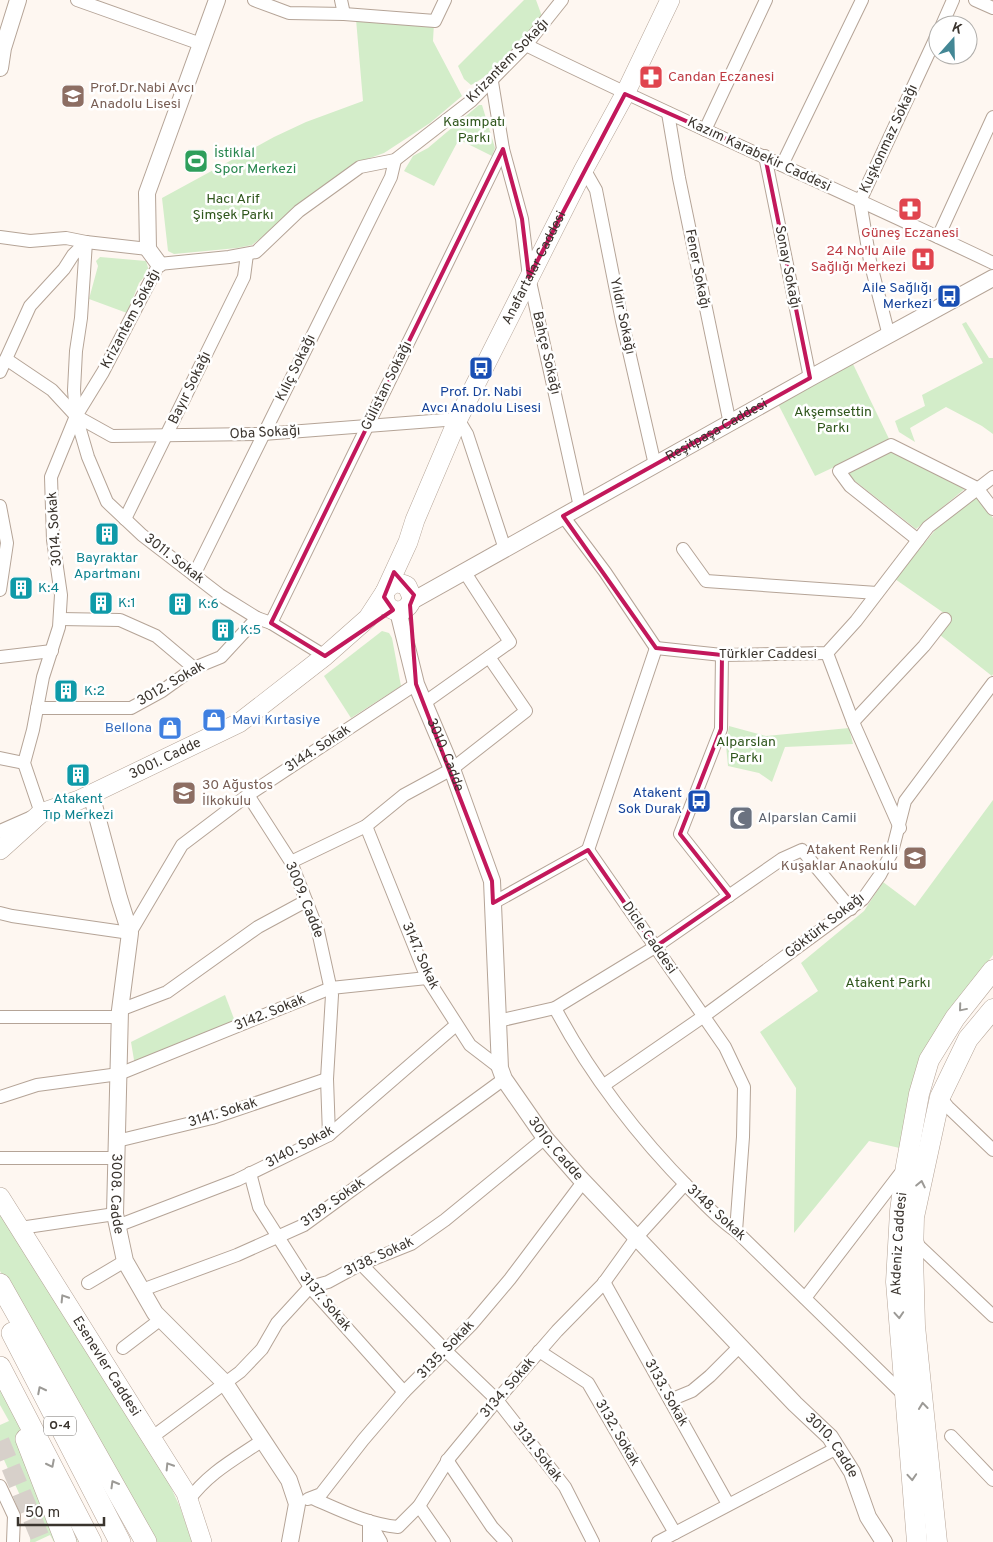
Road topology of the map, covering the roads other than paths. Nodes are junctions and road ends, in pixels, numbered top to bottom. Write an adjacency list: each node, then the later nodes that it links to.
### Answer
1 (18, 0): 19 (street)
2 (77, 0): 16 (street)
3 (217, 0): 16 (street)
4 (254, 0): 14 (street)
5 (341, 0): 14 (street)
6 (444, 0): 14 (street)
7 (670, 0): 21 (main road, Anafartalar Caddesi)
8 (766, 0): 24 (street)
9 (862, 0): 28 (street)
10 (953, 0): 15 (street)
11 (975, 0): 13 (street)
12 (556, 3): 17 (street, Krizantem Sokağı)
13 (993, 8)
14 (344, 14)
15 (946, 15)
16 (201, 44): 34 (street)
17 (526, 45): 20 (street, Krizantem Sokağı); 21 (street, Kazım Karabekir Caddesi)
18 (928, 55): 30 (street, Kuşkonmaz Sokağı)
19 (0, 68)
20 (492, 82): 25 (street, Bahçe Sokağı); 27 (street, Krizantem Sokağı)
21 (625, 94): 22 (street, Kazım Karabekir Caddesi); 29 (main road, Anafartalar Caddesi)
22 (668, 113): 24 (street, Kazım Karabekir Caddesi); 46 (street, Fener Sokağı)
23 (993, 117): 32 (street)
24 (705, 130): 26 (street, Kazım Karabekir Caddesi)
25 (503, 149): 38 (street, Bahçe Sokağı); 47 (street, Gülistan Sokağı)
26 (765, 156): 28 (street, Kazım Karabekir Caddesi); 43 (street, Sonay Sokağı)
27 (395, 160): 35 (street, Krizantem Sokağı); 48 (street, Kılıç Sokağı)
28 (782, 165): 30 (street, Kazım Karabekir Caddesi)
29 (584, 169): 38 (main road, Anafartalar Caddesi); 50 (street, Yıldır Sokağı)
30 (860, 201): 32 (street, Kazım Karabekir Caddesi); 40 (street, Kuşkonmaz Sokağı)
31 (0, 237): 33 (street)
32 (938, 237): 36 (street, Kazım Karabekir Caddesi)
33 (86, 242): 34 (street); 41 (street); 44 (street, 3014. Sokak)
34 (148, 249): 37 (street)
35 (247, 254): 37 (street, Krizantem Sokağı); 49 (street, Bayır Sokağı)
36 (993, 262)
37 (159, 264): 44 (street, Krizantem Sokağı)
38 (529, 277): 45 (main road, Anafartalar Caddesi); 54 (street, Bahçe Sokağı)
39 (993, 278): 40 (street, Reşitpaşa Caddesi)
40 (889, 336): 43 (street, Reşitpaşa Caddesi)
41 (6, 359): 42 (street); 44 (street)
42 (0, 372)
43 (810, 378): 46 (street, Reşitpaşa Caddesi)
44 (76, 416): 49 (street, Oba Sokağı); 57 (street, 3011. Sokak); 69 (street, 3014. Sokak)
45 (458, 419): 47 (street, Oba Sokağı); 59 (main road, Anafartalar Caddesi); 60 (street)
46 (730, 424): 50 (street, Reşitpaşa Caddesi)
47 (367, 426): 48 (street, Oba Sokağı); 71 (street, Gülistan Sokağı)
48 (264, 434): 49 (street, Oba Sokağı); 63 (street, Kılıç Sokağı)
49 (166, 435): 57 (street, Bayır Sokağı)
50 (655, 466): 54 (street, Reşitpaşa Caddesi)
51 (993, 477): 52 (street, Türkler Caddesi)
52 (977, 488): 55 (street); 58 (street, Türkler Caddesi); 58 (street)
53 (0, 506): 64 (street)
54 (580, 507): 56 (street, Reşitpaşa Caddesi)
55 (993, 508)
56 (563, 516): 60 (street, Reşitpaşa Caddesi); 72 (street)
57 (125, 519): 63 (street, 3011. Sokak)
58 (918, 540): 66 (street, Türkler Caddesi)
59 (408, 542): 65 (main road, Anafartalar Caddesi); 67 (main road, Anafartalar Caddesi)
60 (505, 548): 62 (street, Reşitpaşa Caddesi)
61 (683, 549): 66 (street)
62 (464, 571): 67 (street, Reşitpaşa Caddesi); 78 (street)
63 (194, 575): 68 (street, 3011. Sokak)
64 (0, 590)
65 (386, 590): 67 (main road, 3010. Cadde); 76 (main road)
66 (877, 593): 74 (street, Türkler Caddesi)
67 (405, 600): 76 (main road); 81 (street, 3010. Cadde)
68 (257, 618): 71 (street, 3011. Sokak); 79 (street, 3012. Sokak)
69 (60, 619): 73 (street, 3014. Sokak); 79 (street)
70 (945, 619): 84 (street)
71 (271, 623): 76 (street, 3011. Sokak)
72 (656, 648): 75 (street, Türkler Caddesi); 95 (street)
73 (52, 651): 77 (street); 83 (street, 3014. Sokak)
74 (827, 653): 75 (street, Türkler Caddesi); 84 (street)
75 (722, 655): 97 (street)
76 (324, 656): 88 (main road, 3001. Cadde)
77 (0, 657)
78 (489, 657): 82 (street); 87 (street)
79 (194, 668): 83 (street, 3012. Sokak)
80 (993, 683): 92 (street, Göktürk Sokağı)
81 (416, 684): 82 (street, 3010. Cadde); 89 (street, 3144. Sokak)
82 (424, 703): 87 (street, 3010. Cadde)
83 (37, 708): 86 (street, 3014. Sokak)
84 (853, 722): 92 (street)
85 (0, 758): 86 (street)
86 (24, 763): 90 (street)
87 (452, 769): 91 (street); 99 (street, 3010. Cadde)
88 (91, 794): 90 (main road, 3001. Cadde); 102 (street, 3008. Cadde)
89 (248, 795): 96 (street, 3009. Cadde); 102 (street, 3144. Sokak)
90 (41, 813): 93 (street); 94 (main road, 3001. Cadde)
91 (366, 826): 96 (street); 105 (street, 3147. Sokak)
92 (900, 828): 100 (street, Göktürk Sokağı)
93 (0, 831)
94 (0, 850)
95 (588, 850): 99 (street); 103 (street, Dicle Caddesi)
96 (290, 862): 98 (street, 3009. Cadde)
97 (729, 896): 100 (street); 103 (street)
98 (306, 902): 106 (street, 3009. Cadde); 109 (street)
99 (493, 903): 112 (street, 3010. Cadde)
100 (851, 909): 110 (street, Göktürk Sokağı)
101 (0, 913): 102 (street)
102 (130, 933): 109 (street, 3008. Cadde)
103 (656, 947): 107 (street); 110 (street, Dicle Caddesi)
104 (993, 970): 126 (main road, Akdeniz Caddesi, one-way to 126)
105 (427, 978): 106 (street, 3142. Sokak); 113 (street, 3147. Sokak)
106 (331, 988): 115 (street, 3142. Sokak); 116 (street, 3009. Cadde)
107 (555, 1008): 112 (street); 117 (street, 3148. Sokak)
108 (993, 1009): 119 (main road, Akdeniz Caddesi)
109 (120, 1014): 111 (street); 115 (street, 3008. Cadde)
110 (704, 1016): 117 (street, Göktürk Sokağı); 133 (street, Dicle Caddesi)
111 (0, 1017)
112 (498, 1022): 114 (street, 3010. Cadde)
113 (456, 1025): 114 (street, 3147. Sokak); 120 (street, 3140. Sokak)
114 (502, 1073): 121 (street, 3010. Cadde); 135 (street, 3139. Sokak)
115 (119, 1074): 118 (street, 3142. Sokak); 122 (street, 3008. Cadde)
116 (327, 1079): 120 (street, 3009. Cadde); 122 (street, 3141. Sokak)
117 (604, 1085): 129 (street, 3148. Sokak)
118 (0, 1097)
119 (940, 1097): 123 (street); 134 (main road, Akdeniz Caddesi, one-way to 119)
120 (329, 1134): 127 (street, 3140. Sokak)
121 (545, 1138): 128 (street, 3010. Cadde); 138 (street, 3138. Sokak)
122 (117, 1141): 125 (street, 3008. Cadde)
123 (993, 1150)
124 (1, 1158): 125 (street)
125 (117, 1158): 131 (street, 3008. Cadde)
126 (906, 1166): 144 (street); 155 (main road, Akdeniz Caddesi, one-way to 155)
127 (250, 1173): 131 (street, 3140. Sokak); 135 (street, 3137. Sokak)
128 (583, 1182): 136 (street, 3010. Cadde); 150 (street, 3135. Sokak)
129 (685, 1184): 133 (street, 3148. Sokak); 136 (street, 3134. Sokak)
130 (0, 1197): 132 (main road, Esenevler Caddesi)
131 (116, 1220): 132 (street, 3140. Sokak); 137 (street, 3008. Cadde)
132 (20, 1228): 159 (main road, Esenevler Caddesi, one-way to 132)
133 (736, 1231): 144 (street, 3148. Sokak)
134 (913, 1232): 146 (street); 187 (main road, Akdeniz Caddesi, one-way to 134)
135 (277, 1237): 142 (street, 3137. Sokak); 143 (street, 3139. Sokak)
136 (636, 1238): 139 (street, 3134. Sokak); 148 (street, 3010. Cadde)
137 (125, 1261): 140 (street); 143 (street, 3008. Cadde)
138 (361, 1264): 142 (street, 3138. Sokak); 150 (street, 3131. Sokak)
139 (604, 1282): 151 (street, 3134. Sokak); 157 (street, 3133. Sokak)
140 (88, 1283)
141 (0, 1284): 176 (highway, one-way to 141)
142 (310, 1287): 153 (street, 3138. Sokak); 154 (street, 3137. Sokak)
143 (142, 1290): 147 (street, 3008. Cadde)
144 (804, 1298): 155 (street, 3148. Sokak)
145 (0, 1310): 175 (highway, O-4, one-way to 145)
146 (993, 1316)
147 (160, 1318): 149 (street); 153 (street, 3008. Cadde)
148 (740, 1346): 157 (street); 161 (street, 3010. Cadde)
149 (123, 1348)
150 (446, 1351): 154 (street, 3135. Sokak); 156 (street, 3131. Sokak)
151 (539, 1351): 156 (street, 3134. Sokak); 171 (street, 3132. Sokak)
152 (2, 1371): 173 (highway); 174 (highway, O-4, one-way to 174)
153 (225, 1384): 159 (street, 3138. Sokak); 160 (street, 3008. Cadde)
154 (404, 1392): 165 (street, 3135. Sokak)
155 (904, 1395): 186 (main road, Akdeniz Caddesi, one-way to 186)
156 (497, 1400): 162 (street, 3134. Sokak); 183 (street, 3131. Sokak)
157 (670, 1400): 168 (street, 3133. Sokak)
158 (951, 1436): 163 (street)
159 (152, 1438): 166 (main road, Esenevler Caddesi, one-way to 159)
160 (263, 1440): 166 (street); 167 (street, 3008. Cadde)
161 (837, 1448): 168 (street); 185 (street, 3010. Cadde)
162 (448, 1460): 169 (street, 3134. Sokak); 182 (street)
163 (993, 1480)
164 (0, 1486): 172 (street)
165 (312, 1498): 167 (street, 3135. Sokak); 170 (street, 3134. Sokak)
166 (188, 1502): 177 (main road, Esenevler Caddesi)
167 (296, 1504): 178 (street, 3008. Cadde)
168 (728, 1504): 171 (street)
169 (419, 1506): 170 (street, 3134. Sokak); 181 (street)
170 (369, 1522): 179 (street); 180 (street)
171 (675, 1533): 184 (street)
172 (12, 1542)
173 (66, 1542)
174 (91, 1542)
175 (120, 1542)
176 (146, 1542)
177 (202, 1542)
178 (290, 1542)
179 (369, 1542)
180 (381, 1542)
181 (444, 1542)
182 (506, 1542)
183 (593, 1542)
184 (658, 1542)
185 (884, 1542)
186 (917, 1542)
187 (937, 1542)

